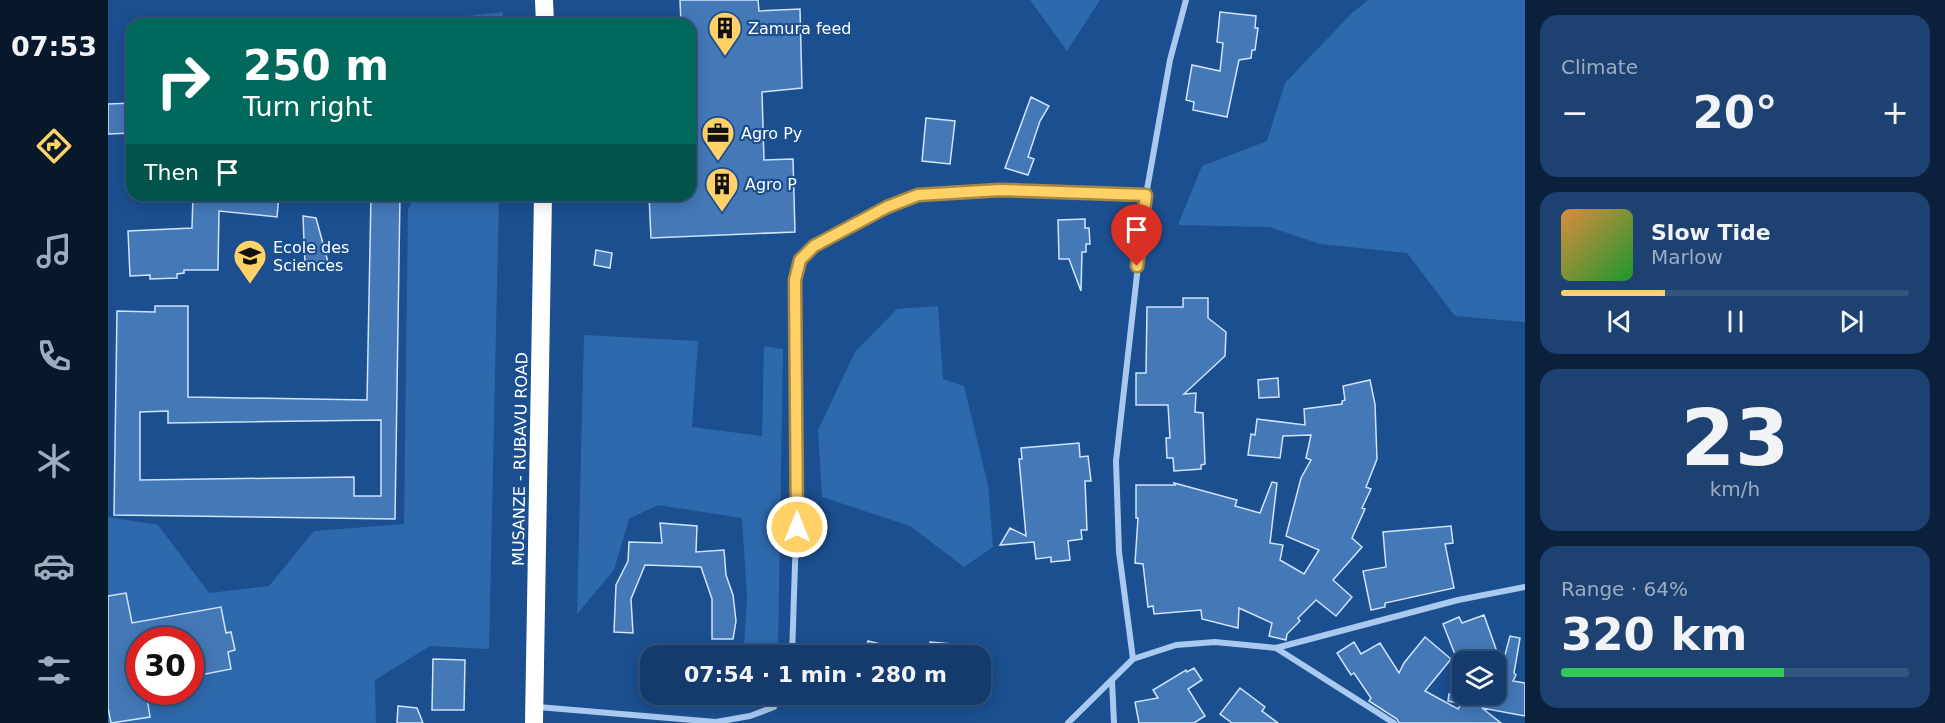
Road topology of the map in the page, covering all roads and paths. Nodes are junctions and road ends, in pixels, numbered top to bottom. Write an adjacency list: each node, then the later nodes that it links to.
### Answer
1 (544, 0): 3 (highway)
2 (1186, 0): 4 (street)
3 (545, 18)
4 (1146, 195): 7 (street); 9 (street)
5 (543, 201): 12 (highway, MUSANZE - RUBAVU ROAD)
6 (1525, 587): 8 (street)
7 (792, 645)
8 (1276, 648): 9 (street); 15 (street)
9 (1133, 659): 10 (street)
10 (1112, 681): 13 (street); 14 (street)
11 (775, 705): 12 (street)
12 (534, 715)
13 (1068, 723)
14 (1114, 723)
15 (1394, 723)

